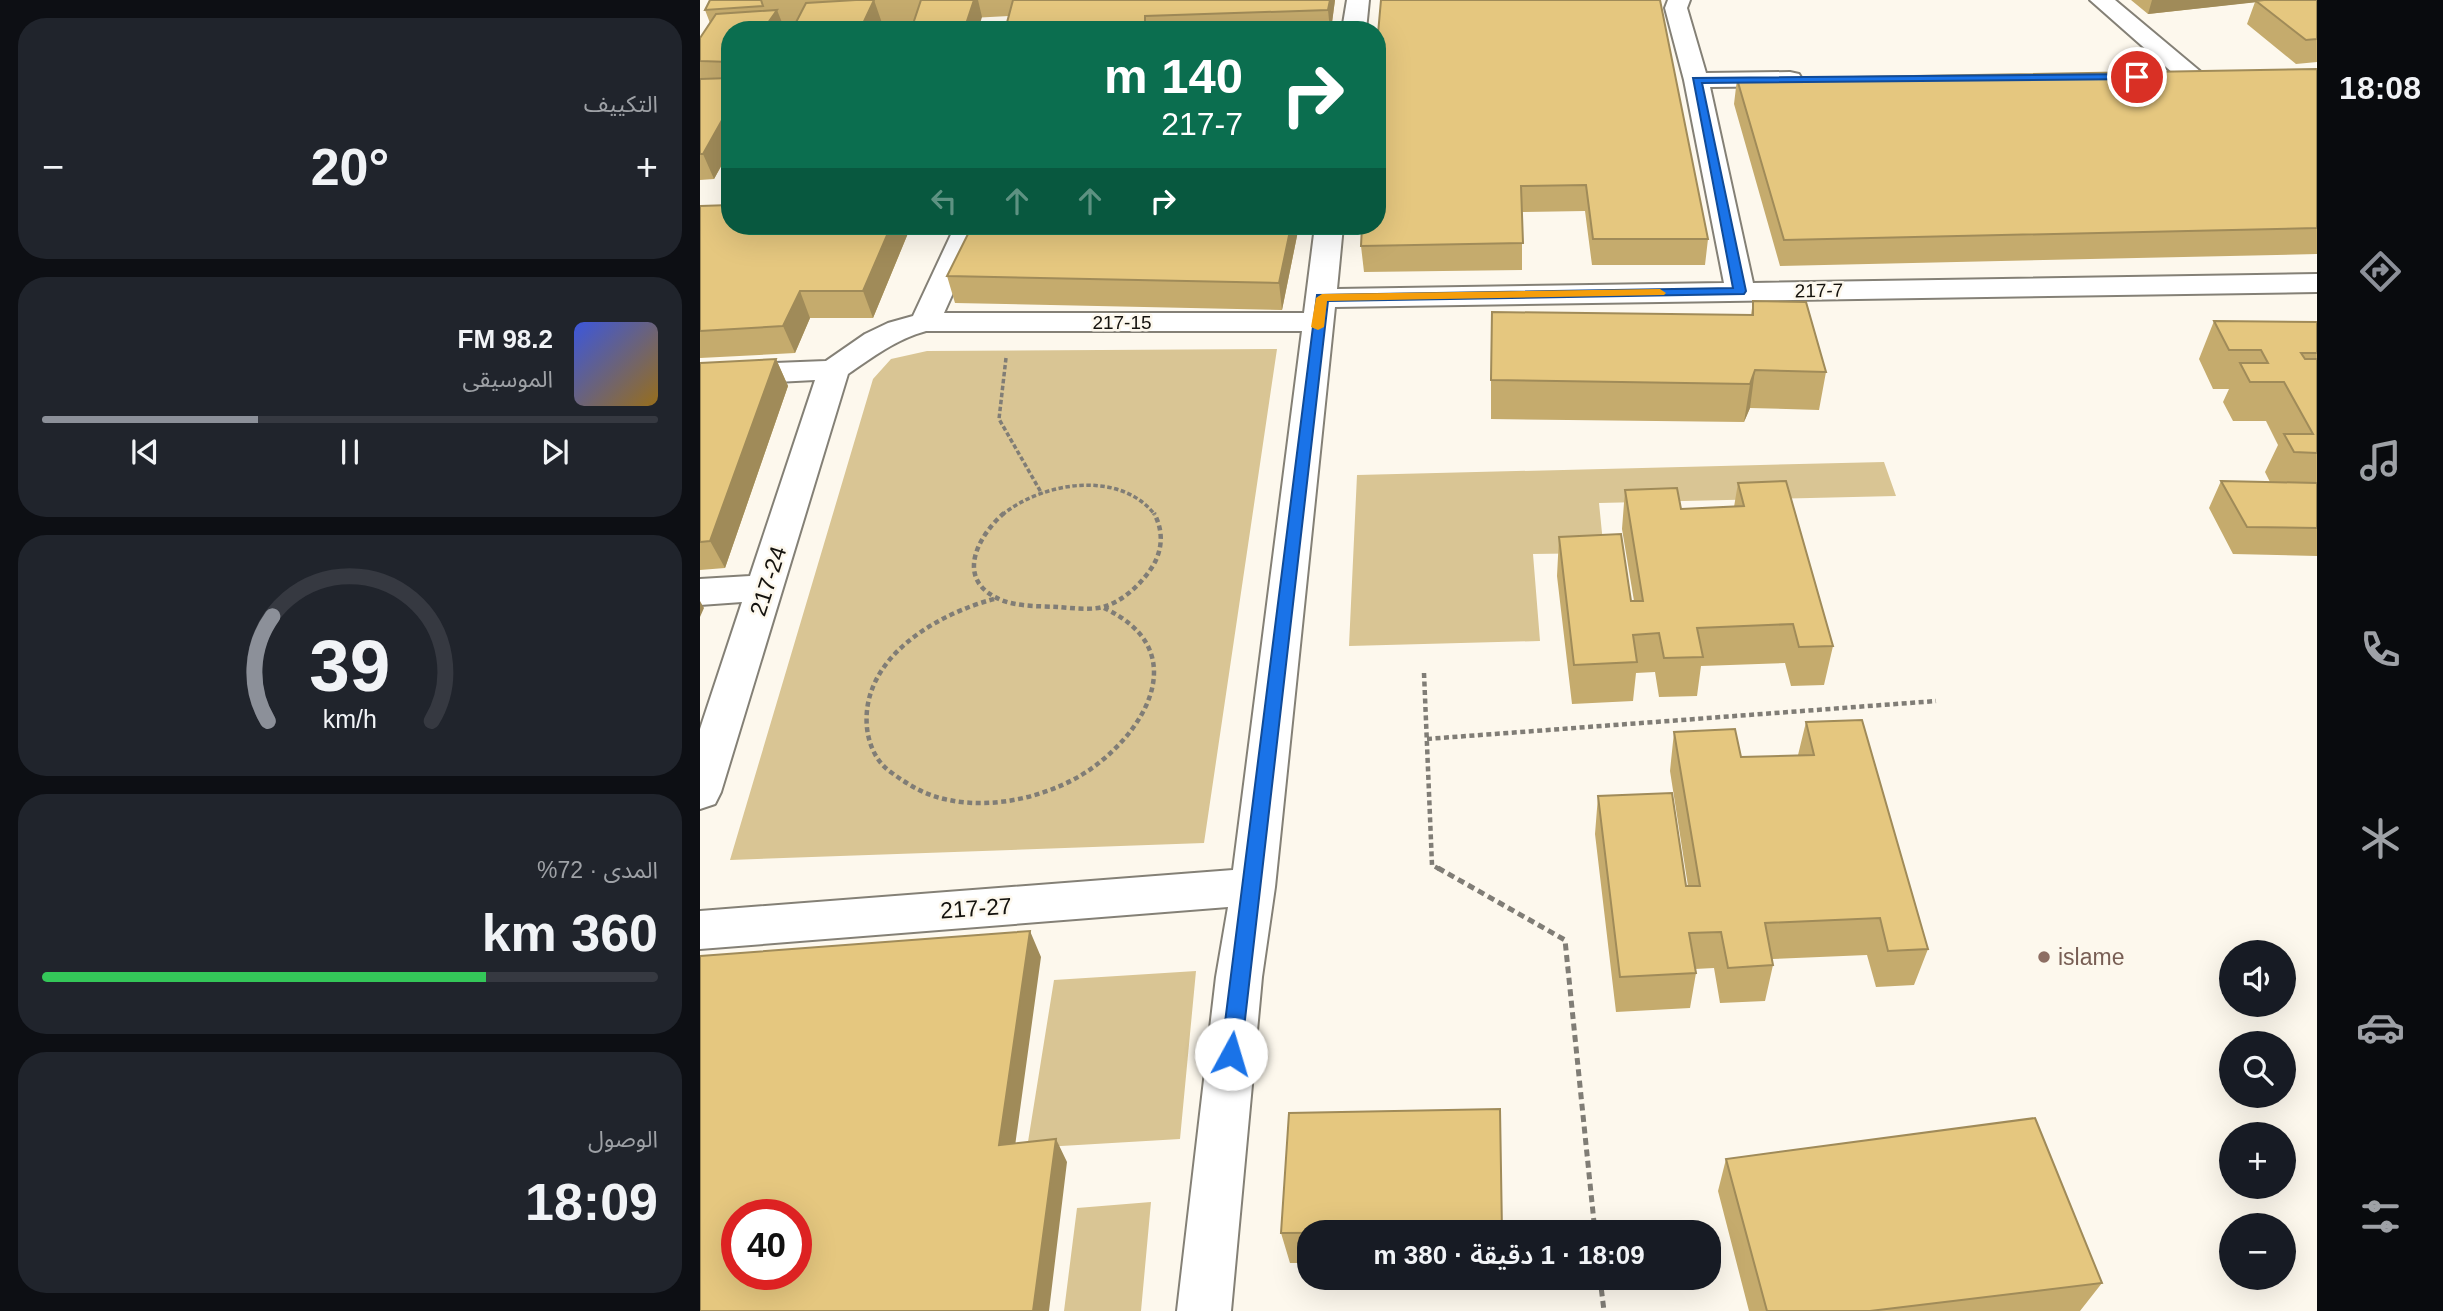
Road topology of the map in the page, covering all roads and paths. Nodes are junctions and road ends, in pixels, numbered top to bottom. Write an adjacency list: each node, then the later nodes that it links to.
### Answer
1 (1358, 0): 4 (street)
2 (1679, 0): 9 (street)
3 (2101, 0): 6 (street)
4 (1355, 21)
5 (2151, 77): 6 (street)
6 (2192, 77): 7 (street)
7 (2220, 77)
8 (1820, 79): 9 (street)
9 (1696, 80): 13 (street)
10 (965, 235): 15 (street)
11 (1328, 235): 14 (street)
12 (2317, 283): 13 (street, 217-7)
13 (1740, 291): 14 (street, 217-7)
14 (1320, 310): 16 (street, 217-15); 28 (street)
15 (925, 322): 16 (street, 217-15); 17 (street, 217-15)
16 (1010, 322): 19 (path)
17 (834, 370): 18 (street); 20 (street, 217-24)
18 (700, 376)
19 (1042, 494): 22 (path); 23 (path)
20 (766, 588): 21 (street); 27 (street, 217-24)
21 (700, 592)
22 (994, 599): 23 (path); 23 (path)
23 (1104, 608)
24 (1424, 673): 26 (path)
25 (1936, 701): 26 (path)
26 (1427, 739): 30 (path)
27 (700, 792)
28 (1252, 887): 29 (street, 217-27); 32 (street)
29 (700, 930)
30 (1594, 1220)
31 (1601, 1290): 33 (path)
32 (1204, 1311)
33 (1604, 1311)

